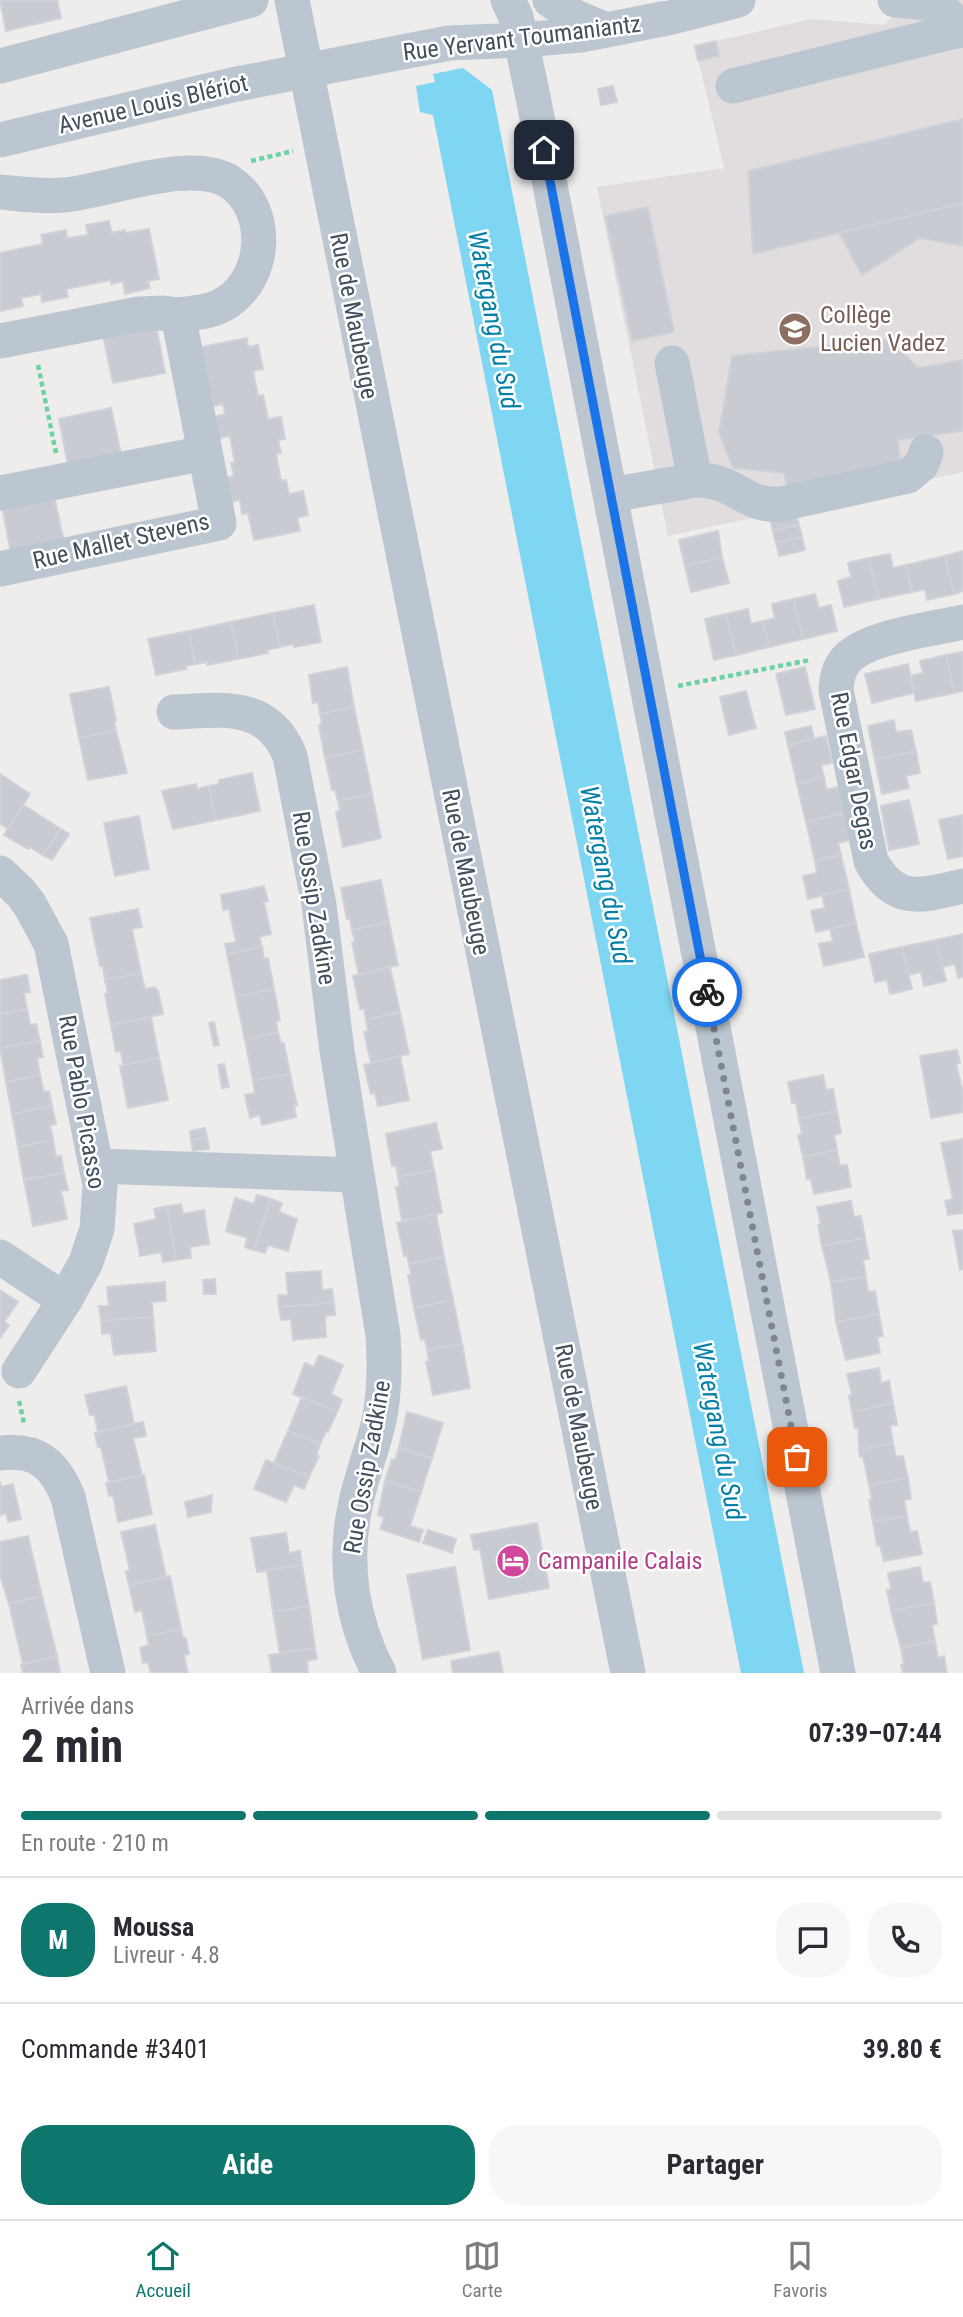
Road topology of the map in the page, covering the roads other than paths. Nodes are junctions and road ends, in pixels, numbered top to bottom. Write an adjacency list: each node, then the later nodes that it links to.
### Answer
1 (251, 0): 10 (street)
2 (292, 0): 11 (street, Rue de Maubeuge)
3 (508, 0): 9 (street)
4 (550, 0): 7 (street)
5 (738, 0): 7 (street, Rue Yervant Toumaniantz)
6 (895, 0): 8 (street)
7 (606, 30): 9 (street, Rue Yervant Toumaniantz)
8 (960, 30): 12 (street)
9 (522, 40): 11 (street, Rue Yervant Toumaniantz); 22 (street)
10 (0, 66)
11 (306, 70): 13 (street, Avenue Louis Blériot); 36 (street, Rue de Maubeuge)
12 (733, 86)
13 (0, 140)
14 (0, 192): 15 (street)
15 (178, 315): 16 (street); 19 (street, Rue Mallet Stevens)
16 (15, 338)
17 (672, 363): 20 (street)
18 (926, 452): 20 (street)
19 (205, 453): 21 (street); 23 (street, Rue Mallet Stevens)
20 (695, 480): 22 (street)
21 (0, 493)
22 (611, 495): 37 (street)
23 (0, 569)
24 (963, 622): 27 (street, Rue Edgar Degas)
25 (174, 712): 29 (street, Rue Ossip Zadkine)
26 (0, 873): 28 (street, Rue Pablo Picasso)
27 (963, 886)
28 (97, 1166): 29 (street); 31 (street, Rue Pablo Picasso)
29 (356, 1175): 35 (street, Rue Ossip Zadkine)
30 (0, 1257): 31 (street)
31 (65, 1300): 32 (street, Rue Pablo Picasso)
32 (19, 1371)
33 (16, 1454): 34 (street)
34 (108, 1673)
35 (379, 1673)
36 (628, 1673)
37 (838, 1673)

